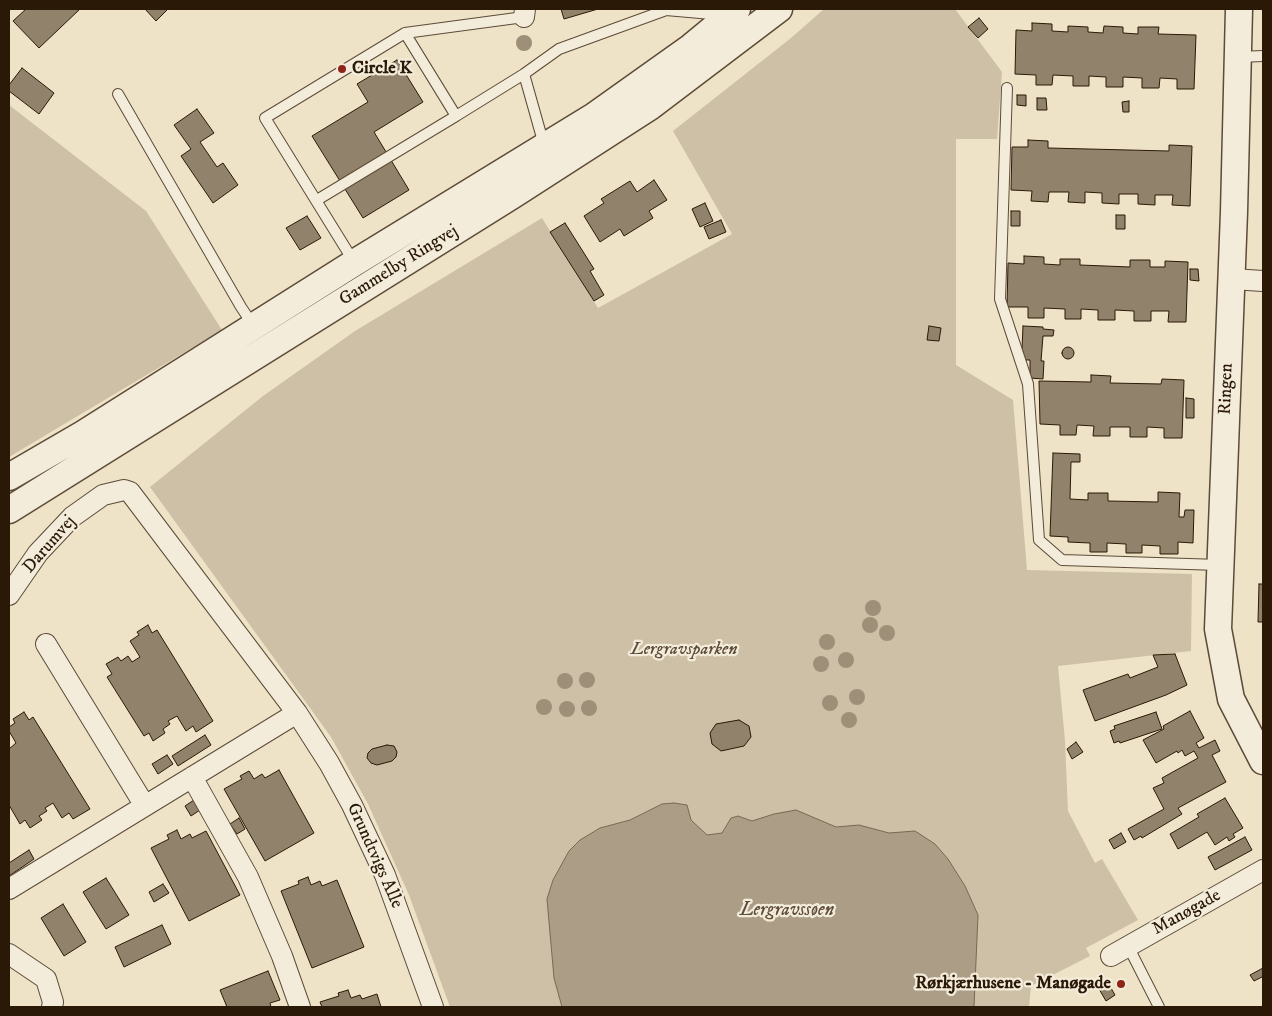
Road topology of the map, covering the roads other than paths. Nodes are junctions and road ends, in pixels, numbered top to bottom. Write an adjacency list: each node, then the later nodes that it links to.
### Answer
1 (779, 9): 19 (street, Gammelby Ringvej)
2 (1239, 9): 6 (street, Ringen)
3 (733, 12): 7 (lane); 11 (street, Gammelby Ringvej)
4 (525, 13): 5 (lane)
5 (404, 33): 10 (lane); 12 (lane)
6 (1251, 57): 14 (street, Ringen)
7 (524, 74): 10 (lane); 11 (lane)
8 (1007, 88): 20 (lane)
9 (118, 94): 16 (lane)
10 (456, 116): 12 (lane)
11 (544, 146): 13 (street, Gammelby Ringvej)
12 (317, 200): 13 (lane)
13 (354, 263): 16 (street, Gammelby Ringvej)
14 (1232, 279): 15 (street); 20 (street, Ringen)
15 (1263, 280)
16 (254, 326): 17 (street, Gammelby Ringvej)
17 (9, 477)
18 (124, 490): 21 (street, Darumvej); 23 (street, Grundtvigs Alle)
19 (9, 510)
20 (1221, 565): 24 (street, Ringen)
21 (9, 595)
22 (46, 644): 26 (street)
23 (297, 713): 25 (street); 34 (street, Grundtvigs Alle)
24 (1263, 761)
25 (192, 777): 26 (street); 33 (street)
26 (145, 806): 28 (street)
27 (1263, 870): 29 (street, Manøgade)
28 (9, 889)
29 (1128, 946): 31 (street, Manøgade); 35 (lane)
30 (9, 954): 32 (street)
31 (1110, 956)
32 (52, 1007)
33 (300, 1007)
34 (433, 1007)
35 (1159, 1007)

